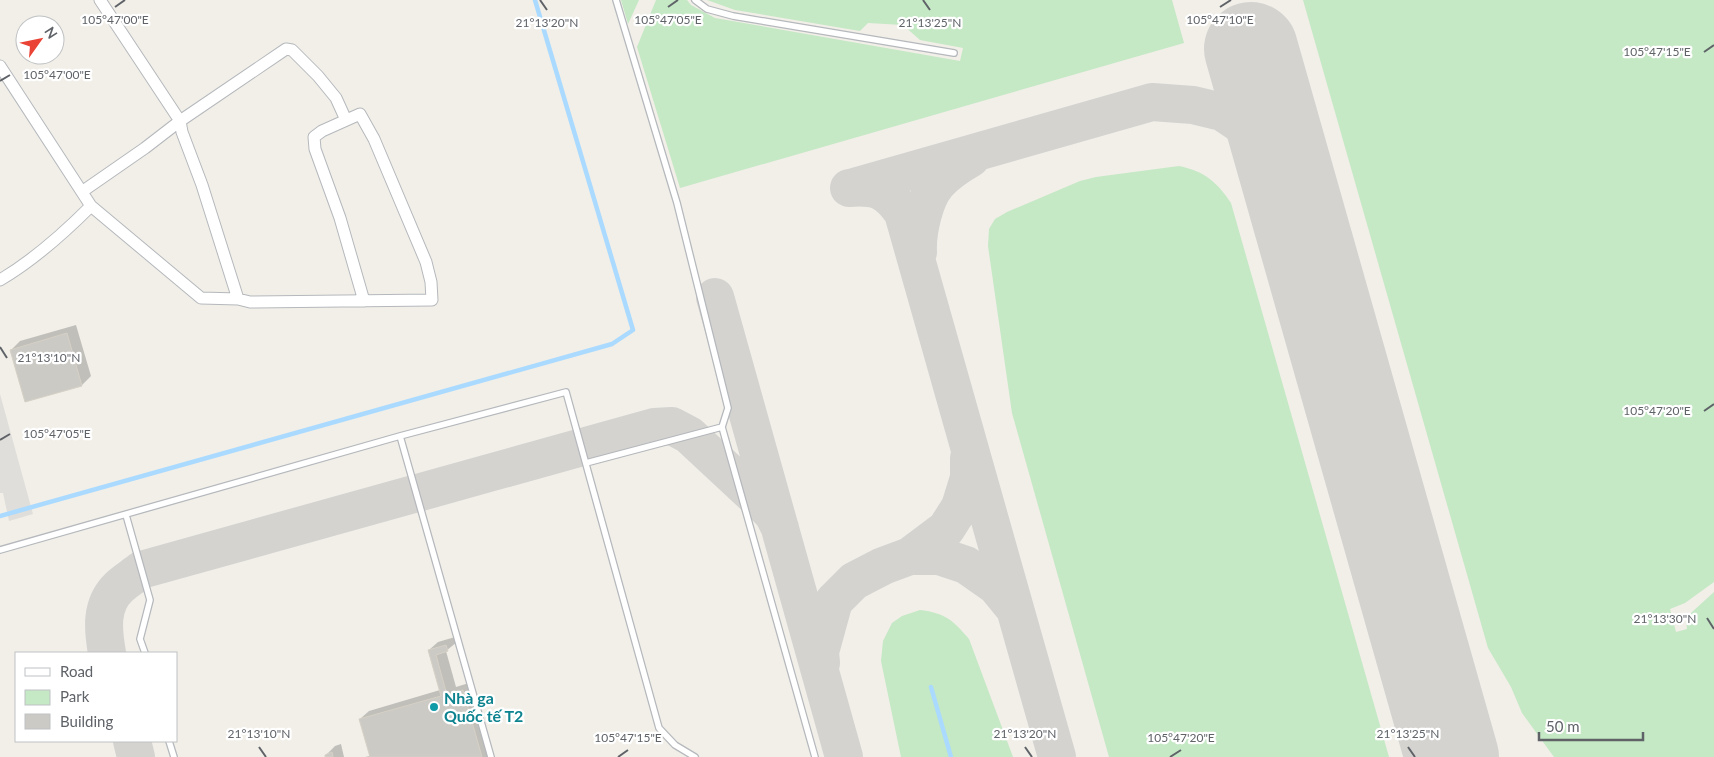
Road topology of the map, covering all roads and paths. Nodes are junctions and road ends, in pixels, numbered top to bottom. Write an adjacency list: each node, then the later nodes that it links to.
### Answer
1 (100, 0): 7 (street)
2 (616, 0): 13 (lane)
3 (695, 0): 4 (lane)
4 (954, 53)
5 (0, 66): 8 (street)
6 (346, 120): 7 (street); 12 (street); 12 (street)
7 (180, 121): 8 (street); 11 (street)
8 (83, 191): 9 (street)
9 (91, 206): 10 (street); 11 (street)
10 (0, 280)
11 (238, 299): 12 (street)
12 (364, 301)
13 (722, 427): 15 (lane); 23 (lane)
14 (400, 436): 15 (lane); 16 (lane); 21 (lane)
15 (586, 462): 22 (lane)
16 (126, 514): 17 (lane); 18 (lane)
17 (0, 550)
18 (145, 652)
19 (169, 742): 20 (lane)
20 (174, 757)
21 (491, 757)
22 (695, 757)
23 (816, 757)

